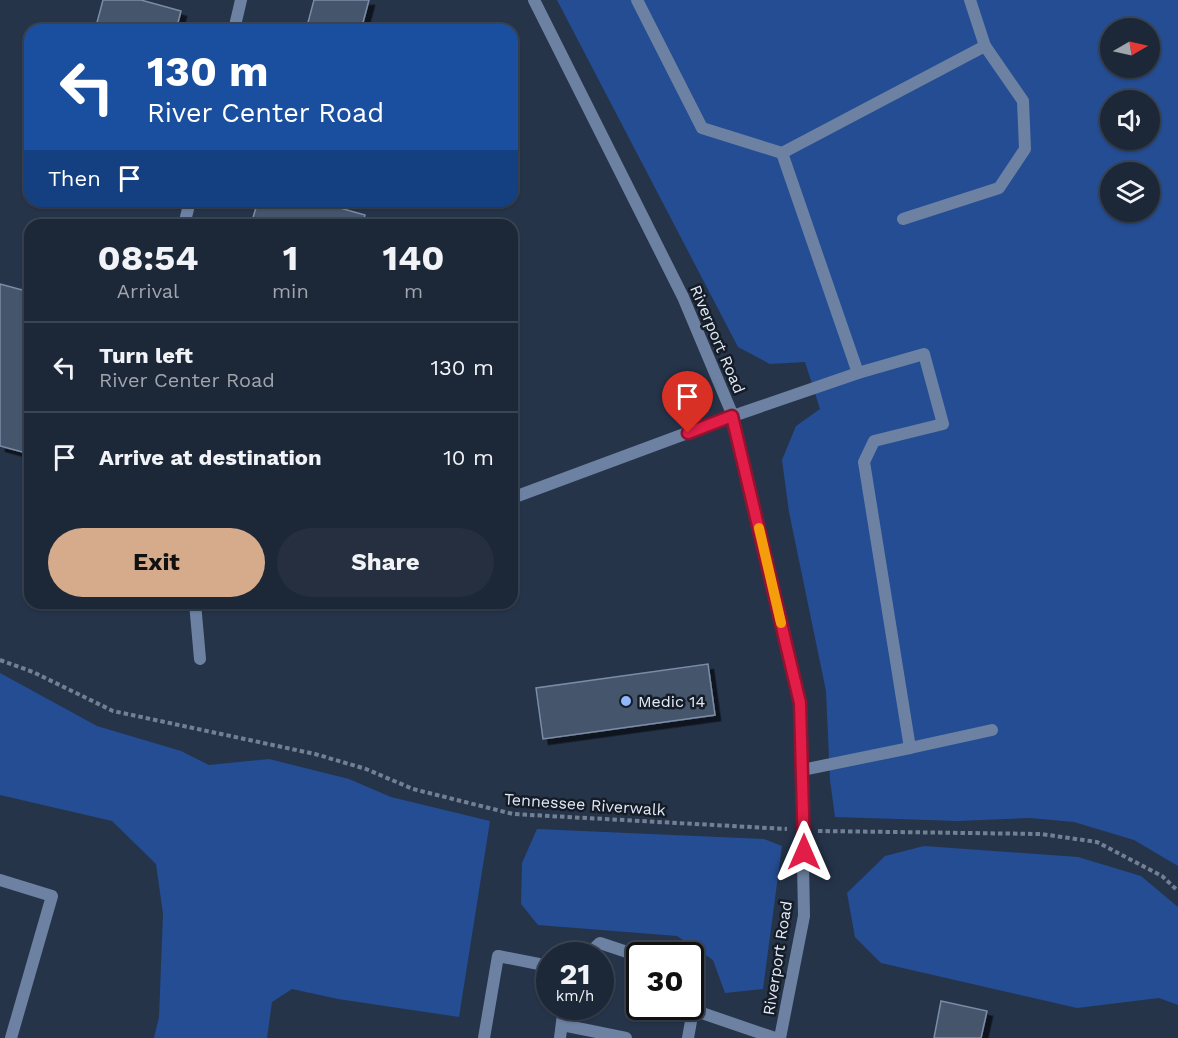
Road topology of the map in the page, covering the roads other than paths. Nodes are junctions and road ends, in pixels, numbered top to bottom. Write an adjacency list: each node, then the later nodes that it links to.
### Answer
1 (241, 0): 5 (street)
2 (534, 0): 10 (street, Riverport Road)
3 (637, 0): 7 (street)
4 (970, 0): 6 (street)
5 (235, 24)
6 (985, 46): 7 (street); 8 (street)
7 (782, 153): 9 (street)
8 (903, 219)
9 (858, 373): 10 (street); 15 (street)
10 (732, 416): 11 (street); 16 (street, Riverport Road)
11 (518, 496)
12 (196, 609): 13 (street)
13 (200, 659)
14 (992, 730): 15 (street)
15 (910, 748): 16 (street)
16 (802, 770): 29 (street, Riverport Road)
17 (0, 880): 23 (street)
18 (536, 963): 24 (street)
19 (704, 1014): 28 (street)
20 (562, 1020): 22 (street)
21 (691, 1020): 27 (street)
22 (562, 1024): 25 (street); 26 (street)
23 (11, 1038)
24 (484, 1038)
25 (560, 1038)
26 (626, 1038)
27 (688, 1038)
28 (775, 1038)
29 (780, 1038)

